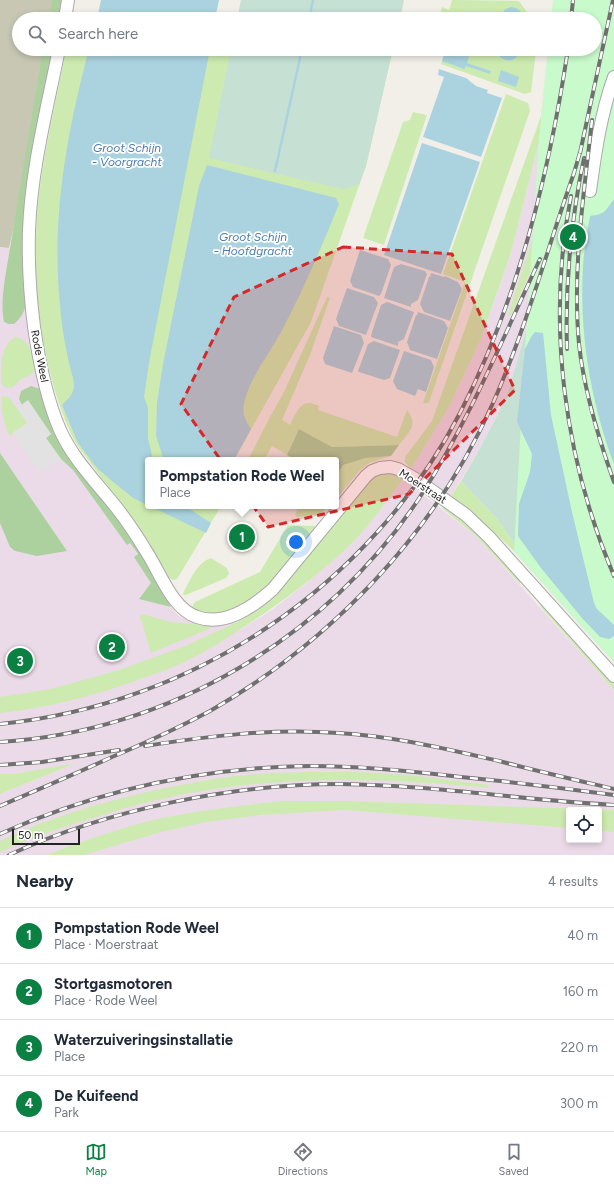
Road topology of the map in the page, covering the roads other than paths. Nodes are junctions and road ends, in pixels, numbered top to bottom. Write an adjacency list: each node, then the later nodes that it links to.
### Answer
1 (68, 0): 2 (street)
2 (66, 12)
3 (58, 56): 6 (street, Rode Weel)
4 (614, 77): 5 (street)
5 (590, 191)
6 (197, 617): 7 (street, Moerstraat)
7 (614, 676)

